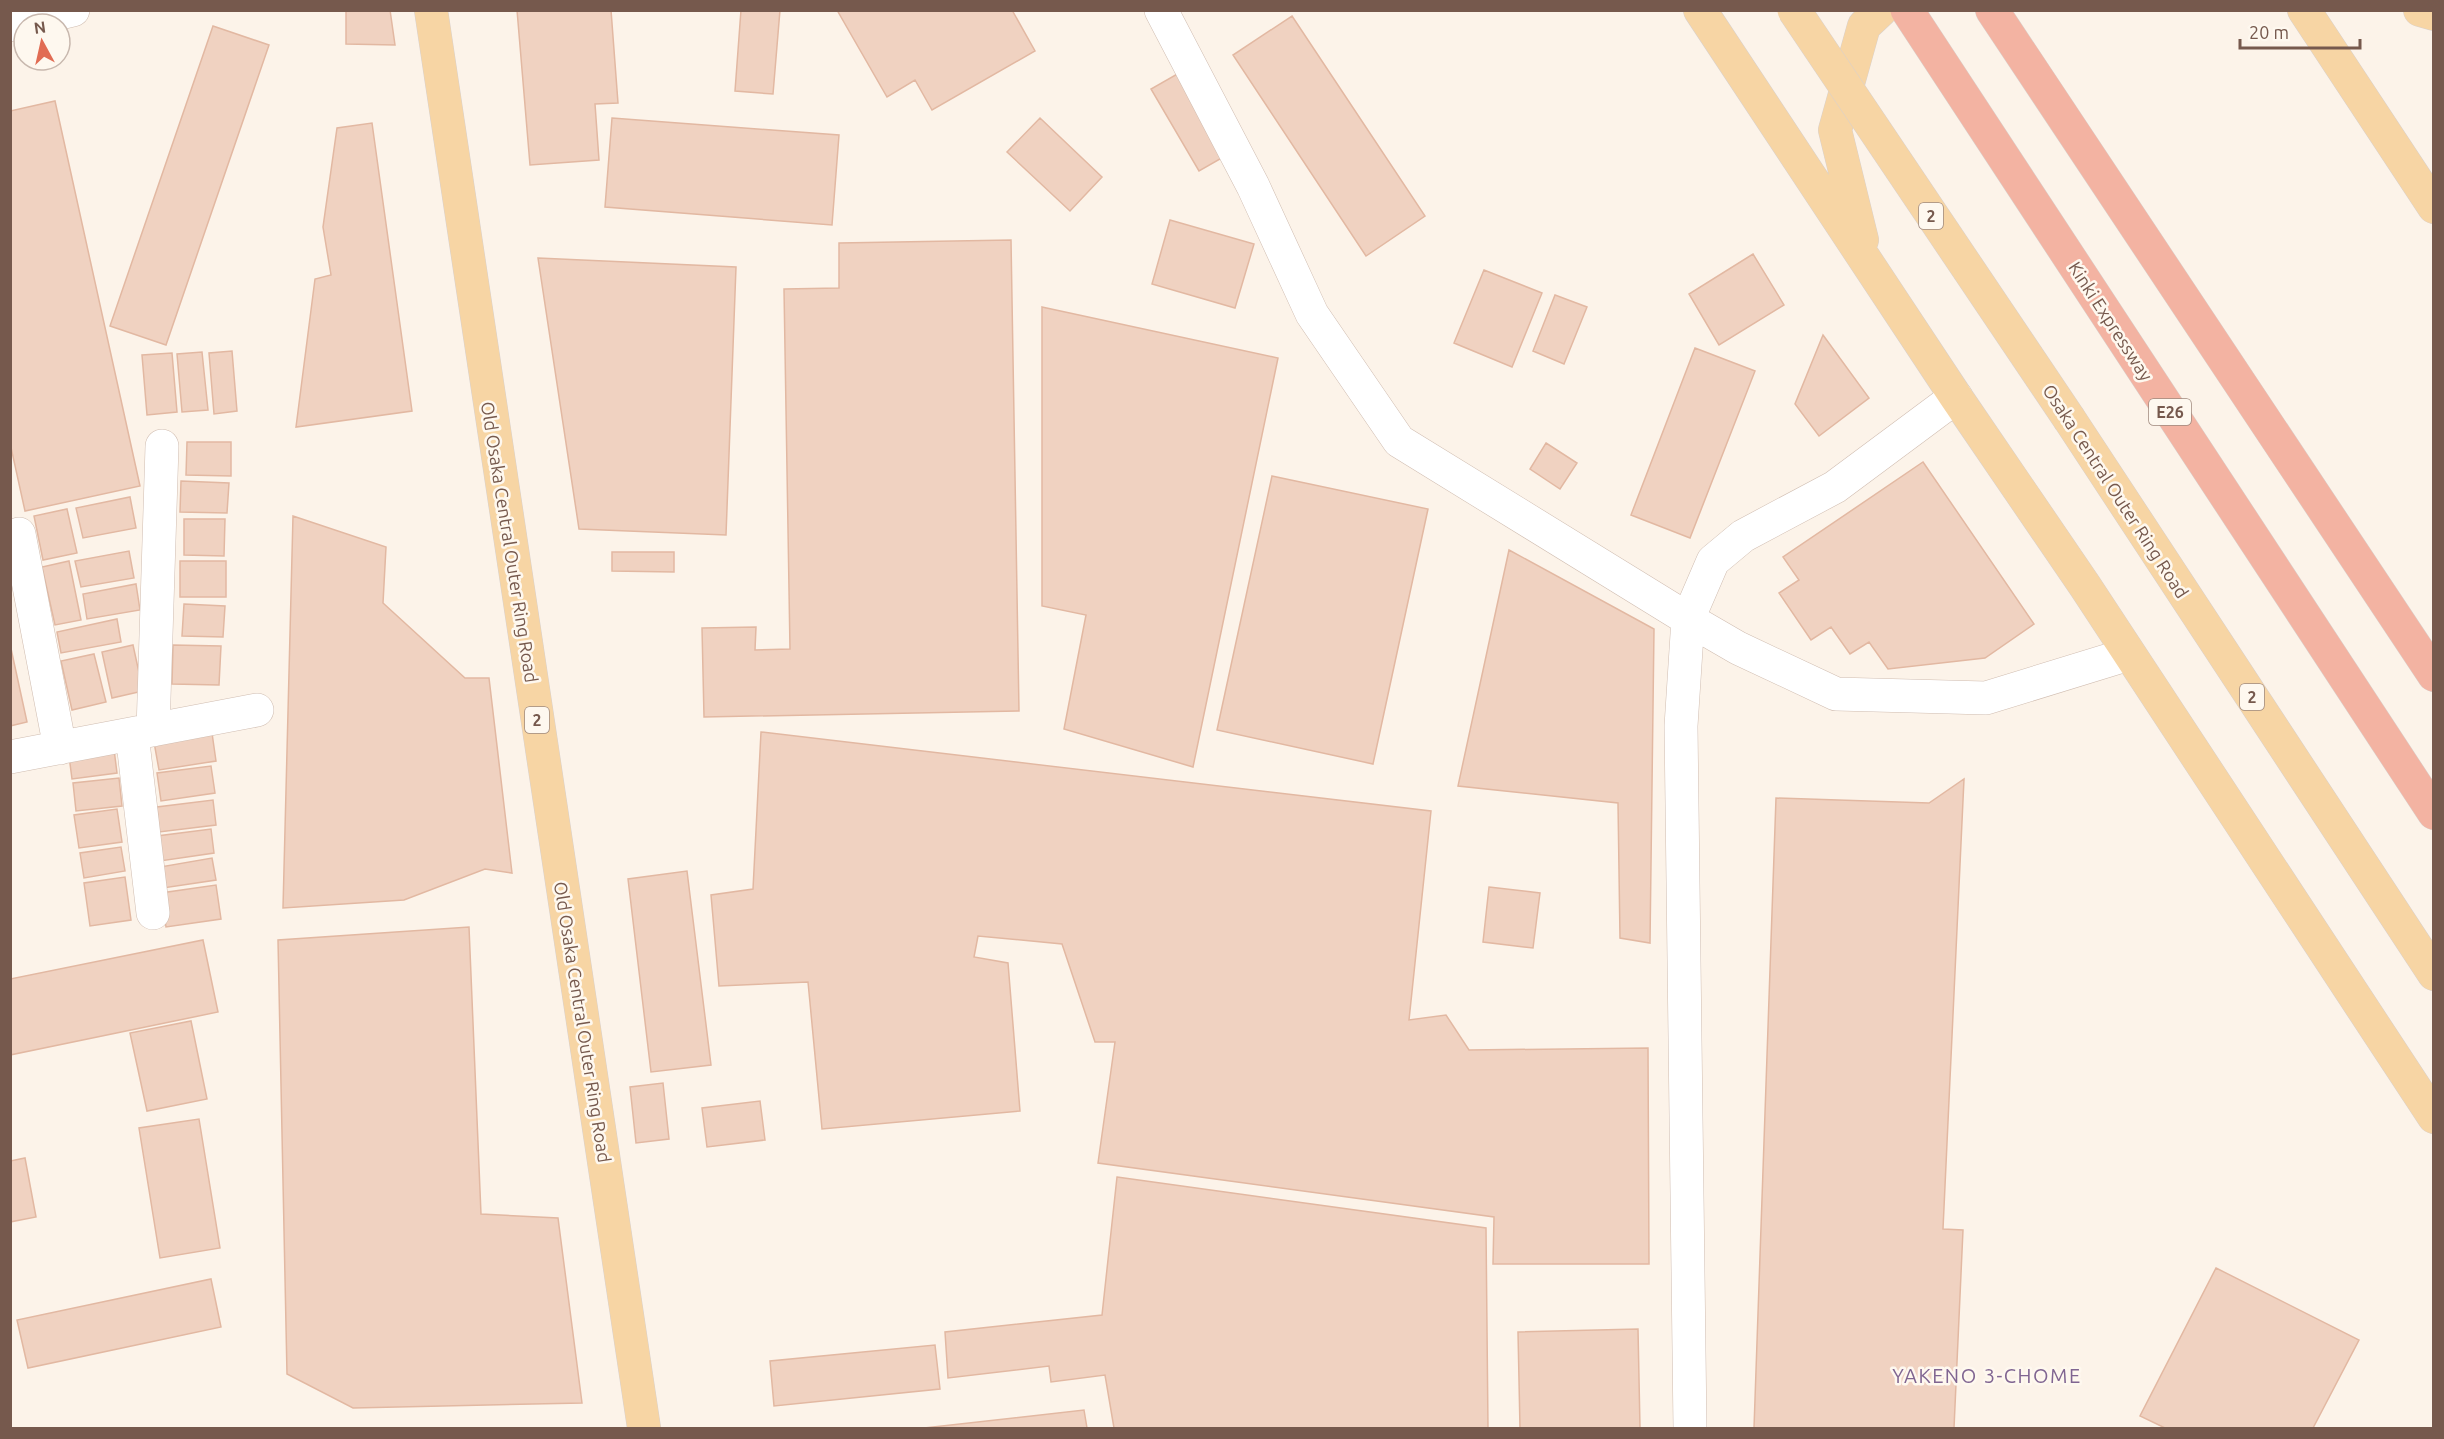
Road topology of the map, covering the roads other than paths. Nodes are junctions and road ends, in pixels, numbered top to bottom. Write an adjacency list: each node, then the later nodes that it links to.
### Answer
1 (73, 10): 12 (street)
2 (430, 10): 29 (main road, Old Osaka Central Outer Ring Road / 2)
3 (1161, 10): 18 (street)
4 (1700, 10): 14 (main road)
5 (1794, 10): 27 (main road, Osaka Central Outer Ring Road / 2, bridge)
6 (1881, 10): 14 (main road)
7 (1906, 10): 25 (highway, Kinki Expressway / E26)
8 (1992, 10): 20 (highway)
9 (2304, 10): 13 (main road)
10 (2420, 10): 11 (main road)
11 (2433, 14)
12 (10, 25)
13 (2433, 207)
14 (1867, 262): 15 (main road)
15 (1956, 397): 18 (street); 19 (main road)
16 (162, 446): 22 (street)
17 (18, 534): 23 (street)
18 (1688, 619): 19 (street); 30 (street)
19 (2129, 654): 28 (main road)
20 (2433, 675)
21 (256, 710): 22 (street)
22 (143, 732): 23 (street); 26 (street)
23 (60, 748): 24 (street)
24 (10, 757)
25 (2433, 813)
26 (153, 913)
27 (2433, 974)
28 (2432, 1114)
29 (644, 1428)
30 (1690, 1428)

